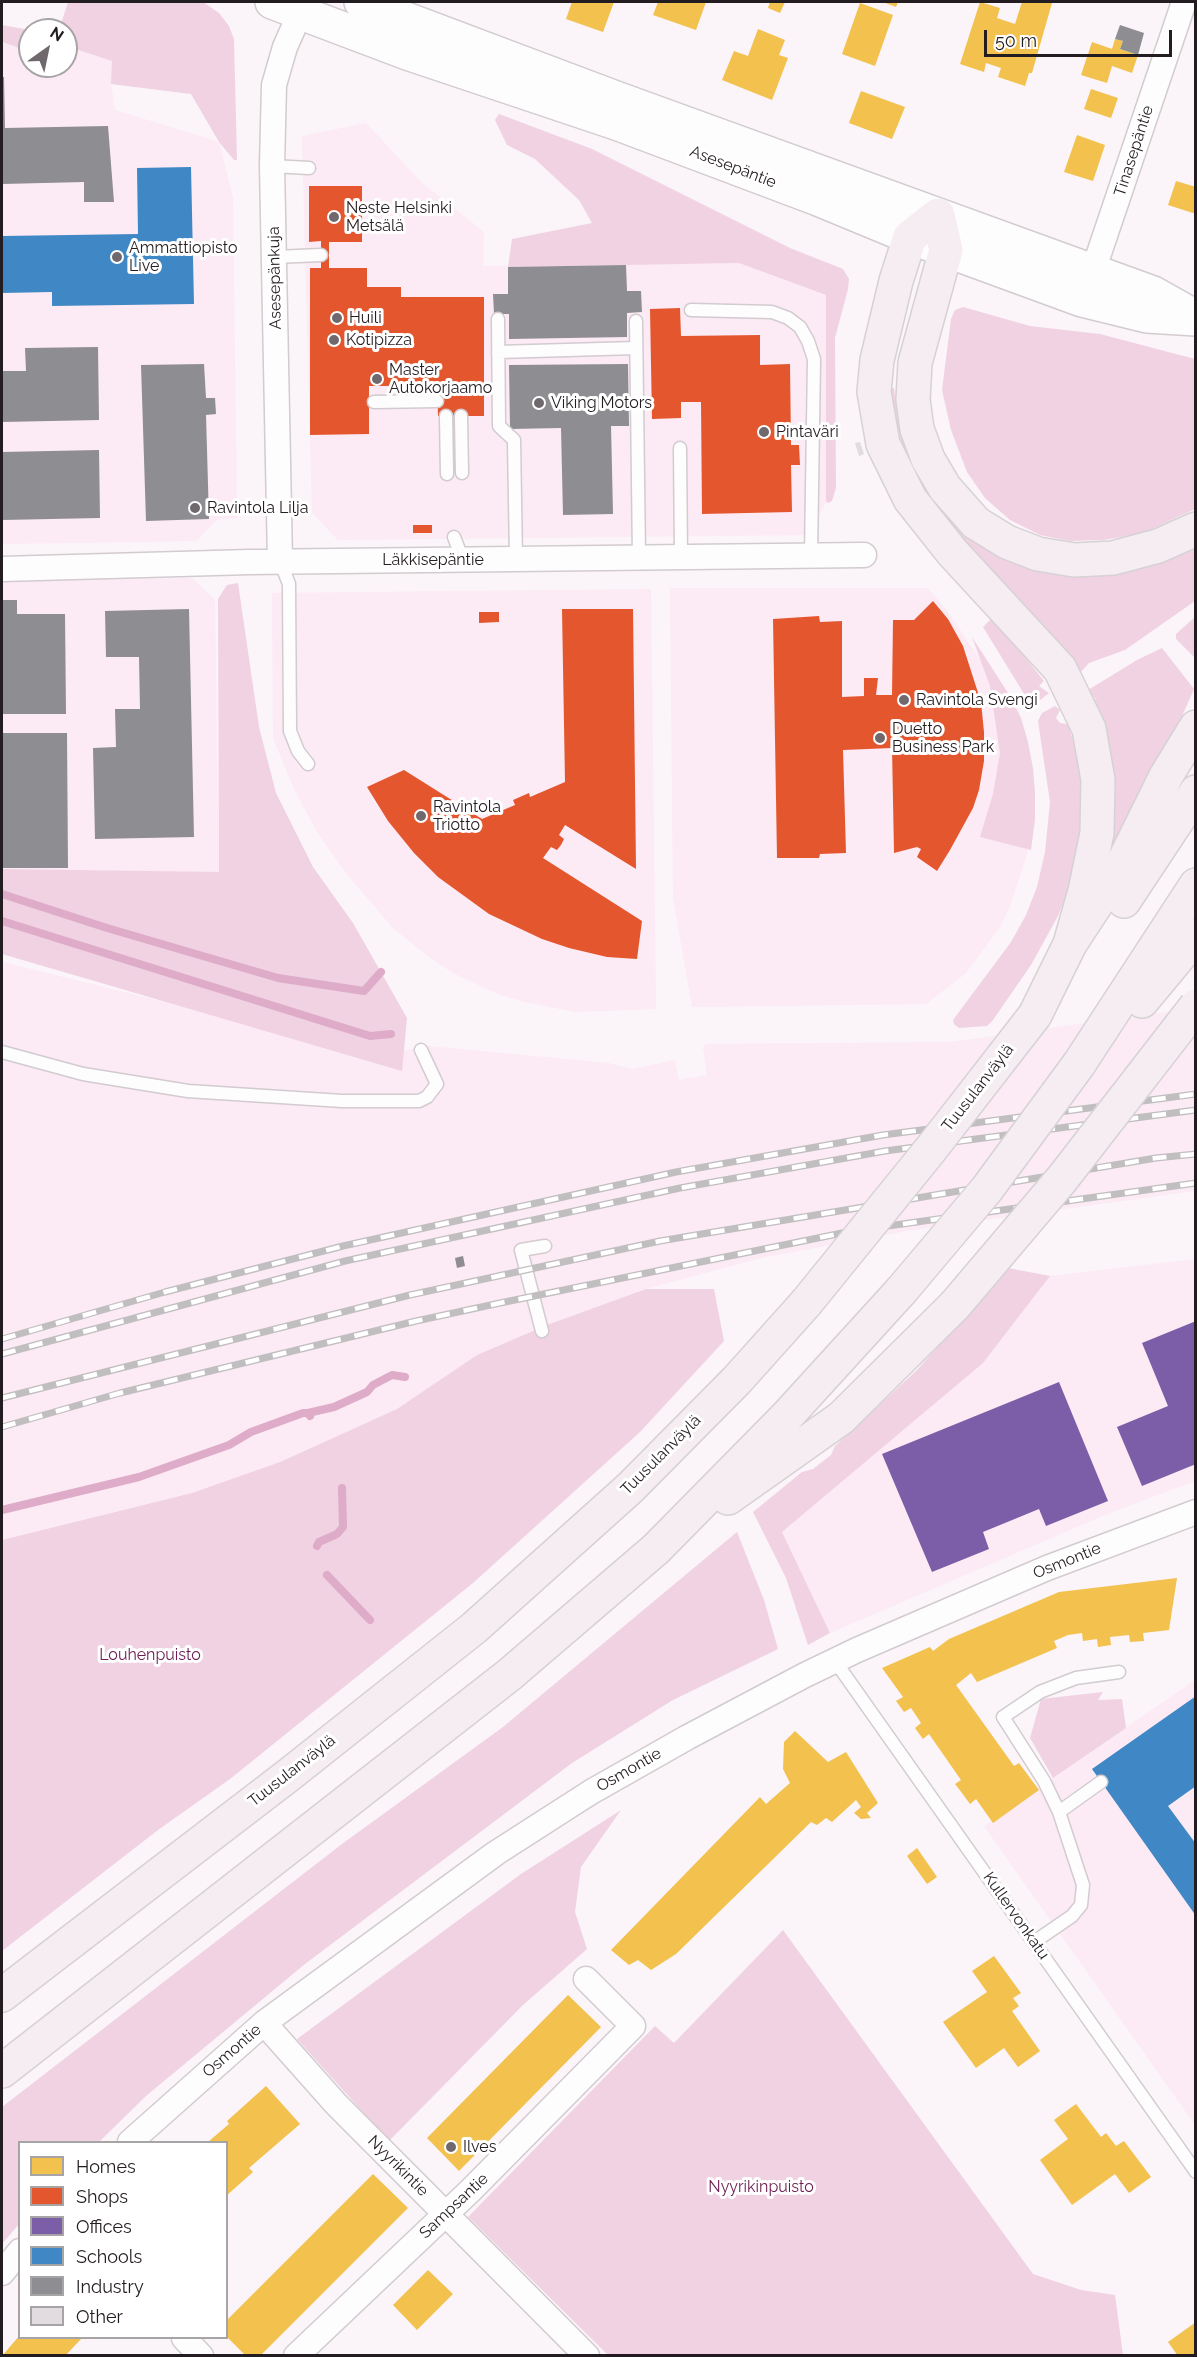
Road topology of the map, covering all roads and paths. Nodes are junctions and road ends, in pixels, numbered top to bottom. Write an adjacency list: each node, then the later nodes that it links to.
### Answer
1 (361, 2): 7 (main road, Asesepäntie)
2 (1185, 2): 4 (street); 12 (street, Tinasepäntie)
3 (292, 5): 5 (street, Asesepänkuja); 8 (main road, Asesepäntie)
4 (1196, 5)
5 (272, 166): 6 (lane); 11 (street, Asesepänkuja)
6 (309, 168)
7 (938, 215): 8 (highway); 9 (highway); 12 (main road, Asesepäntie)
8 (910, 237): 9 (main road, Asesepäntie); 41 (highway)
9 (946, 250): 12 (main road, Asesepäntie); 26 (highway)
10 (321, 255): 11 (lane)
11 (275, 257): 34 (street, Asesepänkuja)
12 (1088, 286): 14 (main road, Asesepäntie)
13 (691, 310): 28 (lane)
14 (1196, 318)
15 (498, 319): 18 (lane)
16 (636, 321): 17 (lane)
17 (636, 348): 18 (lane); 31 (lane)
18 (498, 352): 32 (lane)
19 (437, 401): 20 (lane)
20 (374, 402)
21 (446, 416): 25 (lane)
22 (461, 416): 24 (lane)
23 (680, 448): 30 (lane)
24 (462, 473)
25 (447, 474)
26 (1196, 529)
27 (454, 537): 33 (lane)
28 (811, 555): 29 (street, Läkkisepäntie); 30 (street, Läkkisepäntie)
29 (864, 555)
30 (681, 557): 31 (street, Läkkisepäntie)
31 (639, 558): 32 (street, Läkkisepäntie)
32 (516, 559): 33 (street, Läkkisepäntie)
33 (463, 560): 34 (street, Läkkisepäntie)
34 (280, 561): 35 (street, Läkkisepäntie); 37 (lane)
35 (2, 569)
36 (1196, 727): 41 (highway)
37 (308, 764)
38 (1196, 792): 44 (highway, Tuusulanväylä)
39 (1196, 885): 42 (highway)
40 (1196, 936): 42 (highway)
41 (1070, 944): 44 (highway)
42 (1131, 1002): 50 (highway, bridge)
43 (1196, 1006): 50 (highway, bridge)
44 (1035, 1015): 57 (highway, Tuusulanväylä, bridge)
45 (422, 1050): 46 (lane)
46 (2, 1052)
47 (545, 1246): 48 (lane)
48 (542, 1330)
49 (1196, 1512): 51 (street, Osmontie)
50 (656, 1549): 59 (highway)
51 (836, 1661): 55 (lane, Kullervonkatu); 58 (street, Osmontie)
52 (1119, 1672): 54 (lane)
53 (1101, 1782): 54 (lane)
54 (1059, 1812): 55 (lane)
55 (1034, 1942): 61 (lane, Kullervonkatu)
56 (586, 1979): 62 (street, Sampsantie)
57 (2, 1995)
58 (264, 2023): 60 (street, Osmontie); 62 (street, Nyyrikintie)
59 (2, 2071)
60 (131, 2141)
61 (1196, 2172)
62 (446, 2213): 67 (street, Sampsantie); 68 (street, Nyyrikintie)
63 (18, 2253): 64 (street)
64 (2, 2273)
65 (186, 2339): 66 (street)
66 (201, 2355)
67 (296, 2355)
68 (587, 2355)

